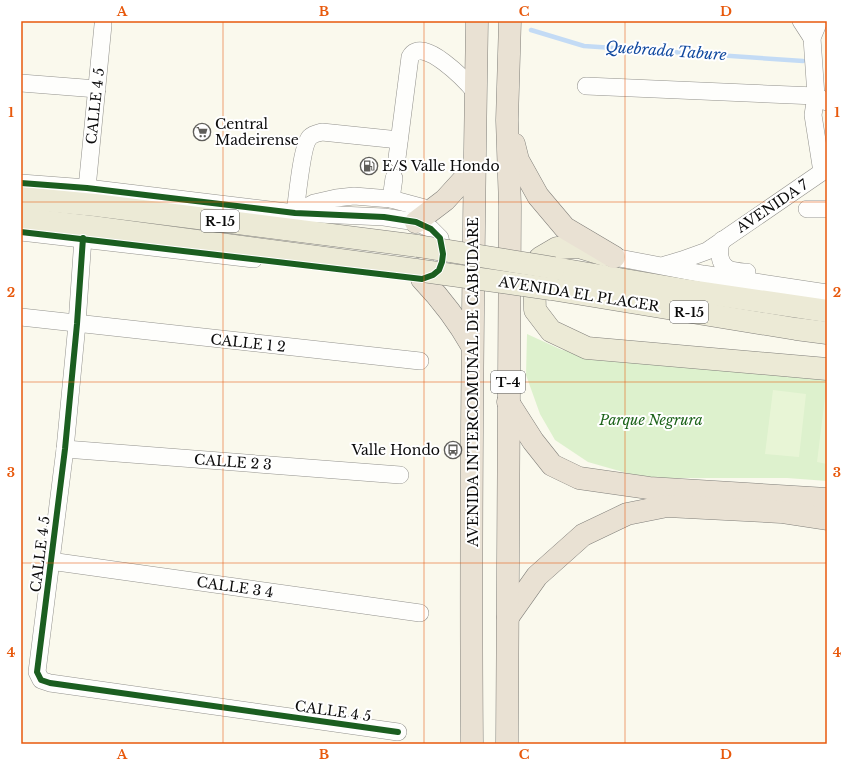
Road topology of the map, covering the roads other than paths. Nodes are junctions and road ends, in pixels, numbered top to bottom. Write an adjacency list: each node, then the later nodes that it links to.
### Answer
1 (477, 21): 10 (highway, AVENIDA INTERCOMUNAL DE CABUDARE / T-4)
2 (510, 21): 12 (highway, T-4)
3 (800, 21): 6 (street)
4 (819, 21): 6 (street)
5 (103, 25): 9 (street, CALLE 4 5)
6 (812, 38): 11 (street, AVENIDA 7)
7 (21, 83): 9 (street)
8 (586, 86): 11 (street)
9 (97, 89): 19 (street, CALLE 4 5)
10 (476, 93): 13 (street); 15 (highway, AVENIDA INTERCOMUNAL DE CABUDARE / T-4)
11 (821, 99): 16 (street, AVENIDA 7)
12 (508, 120): 30 (highway); 42 (highway, T-4)
13 (399, 140): 14 (street); 24 (street)
14 (397, 158)
15 (474, 167): 25 (highway); 39 (highway, AVENIDA INTERCOMUNAL DE CABUDARE / T-4)
16 (824, 171): 29 (street, AVENIDA 7)
17 (394, 178): 21 (street)
18 (21, 183): 19 (street)
19 (87, 188): 24 (street)
20 (21, 198): 35 (main road, AVENIDA EL PLACER / R-15, bridge)
21 (391, 199): 24 (street); 25 (street)
22 (807, 209): 23 (street)
23 (827, 209)
24 (295, 213): 25 (street)
25 (424, 216): 32 (street)
26 (21, 219): 32 (main road, AVENIDA EL PLACER / R-15)
27 (21, 232): 28 (street)
28 (83, 238): 32 (street); 37 (street, CALLE 4 5)
29 (722, 240): 31 (street, AVENIDA 7); 33 (street)
30 (614, 257): 31 (street); 41 (main road)
31 (660, 266): 33 (street)
32 (419, 274): 38 (main road, AVENIDA EL PLACER / R-15, bridge); 39 (highway)
33 (789, 288): 34 (street)
34 (827, 293)
35 (827, 311)
36 (21, 317): 37 (street, CALLE 1 2)
37 (77, 324): 40 (street, CALLE 1 2); 43 (street, CALLE 4 5)
38 (827, 333)
39 (472, 346): 51 (highway, AVENIDA INTERCOMUNAL DE CABUDARE / T-4)
40 (420, 361)
41 (827, 369)
42 (508, 402): 45 (highway); 49 (highway, T-4)
43 (65, 449): 44 (street, CALLE 2 3); 47 (street, CALLE 4 5)
44 (400, 475)
45 (827, 498)
46 (827, 518): 49 (highway)
47 (50, 561): 48 (street, CALLE 3 4); 50 (street, CALLE 4 5)
48 (420, 613)
49 (508, 617): 52 (highway, T-4)
50 (398, 732)
51 (472, 744)
52 (507, 744)

